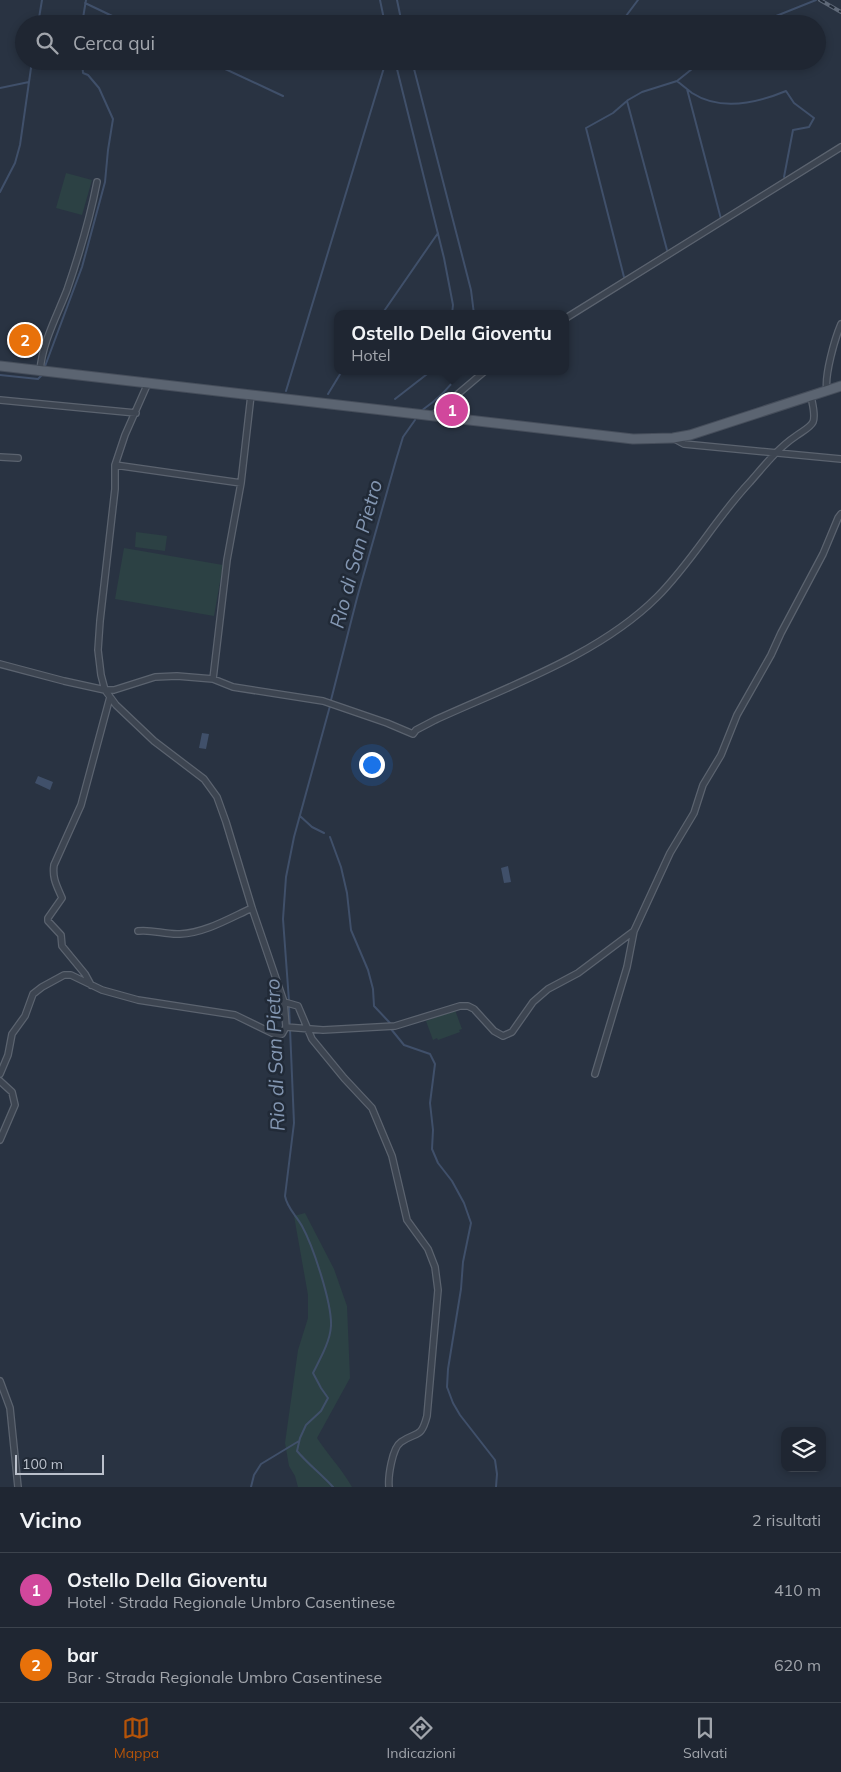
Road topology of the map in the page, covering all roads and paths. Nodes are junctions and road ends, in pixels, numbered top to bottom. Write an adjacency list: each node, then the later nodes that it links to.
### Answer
1 (841, 147): 3 (street)
2 (98, 182): 6 (street)
3 (569, 316)
4 (841, 324): 10 (street)
5 (0, 366): 6 (main road)
6 (40, 371): 8 (main road)
7 (480, 375): 15 (street)
8 (148, 383): 11 (main road); 14 (street)
9 (841, 386): 10 (main road)
10 (827, 391): 12 (main road)
11 (251, 395): 15 (main road); 22 (street)
12 (811, 396): 16 (main road); 17 (street)
13 (0, 400): 14 (street)
14 (136, 412): 21 (street)
15 (434, 416): 16 (main road)
16 (673, 438): 17 (street)
17 (777, 453): 20 (street); 25 (street)
18 (0, 457): 19 (street)
19 (18, 458)
20 (841, 459)
21 (115, 465): 22 (street); 26 (street)
22 (241, 483): 25 (street)
23 (841, 514): 30 (street)
24 (0, 664): 26 (street)
25 (212, 679): 26 (street)
26 (105, 690): 27 (street)
27 (110, 697): 28 (street); 31 (street)
28 (252, 908): 29 (street); 32 (street)
29 (138, 931)
30 (634, 931): 34 (street); 36 (street)
31 (91, 984): 33 (street); 35 (street)
32 (284, 1002): 33 (street); 34 (street)
33 (286, 1027): 34 (street)
34 (308, 1030): 41 (street)
35 (0, 1074)
36 (595, 1074)
37 (0, 1081): 38 (street)
38 (0, 1140)
39 (0, 1381): 40 (street)
40 (18, 1487)
41 (389, 1487)

